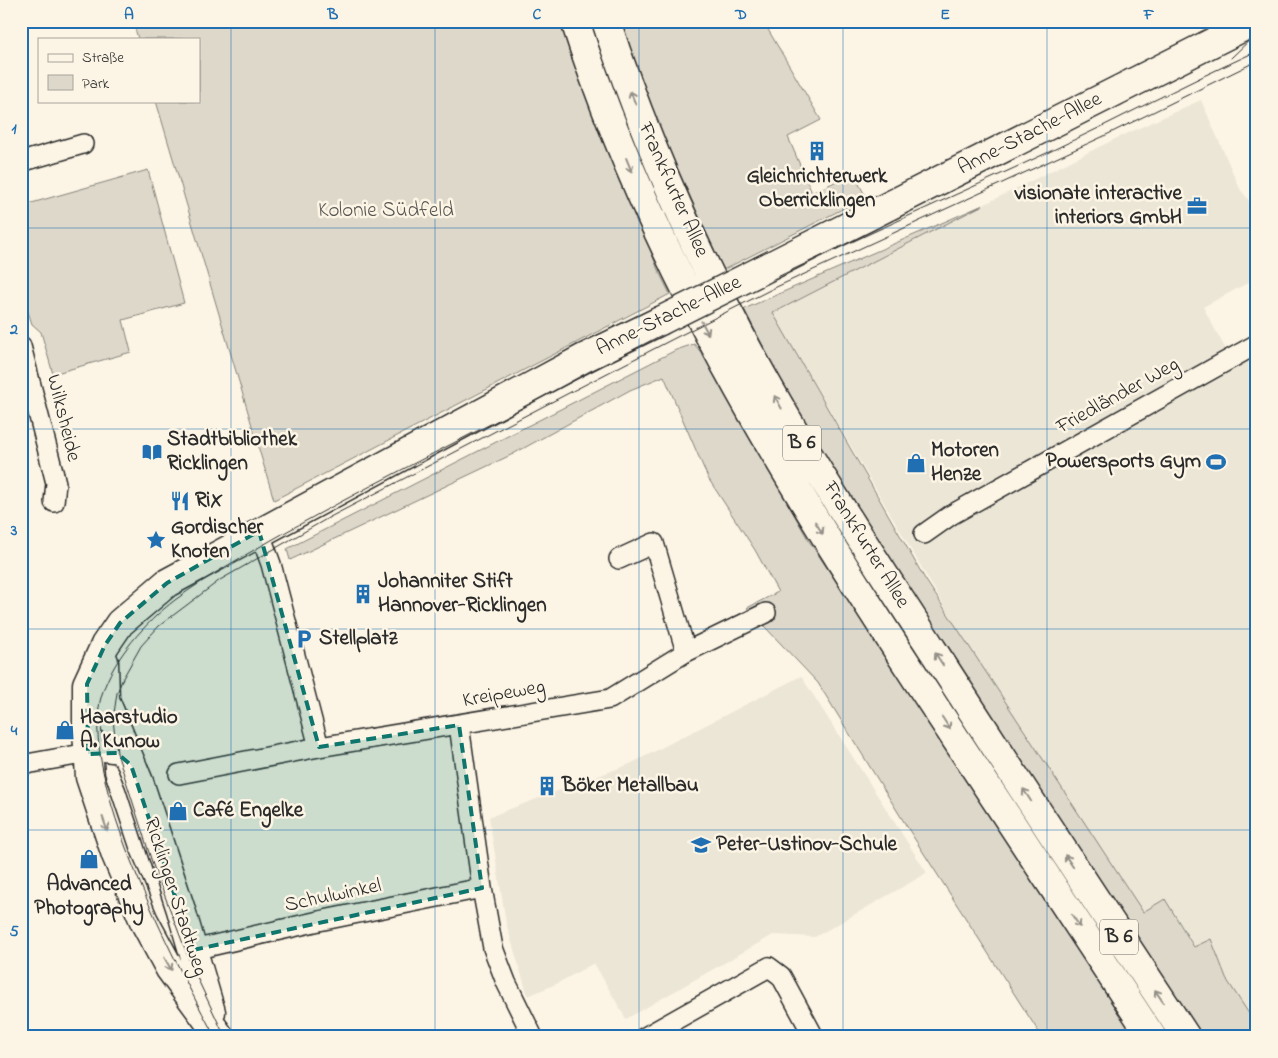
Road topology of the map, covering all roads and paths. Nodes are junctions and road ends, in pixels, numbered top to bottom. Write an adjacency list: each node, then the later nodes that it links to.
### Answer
1 (575, 21): 28 (main road, Frankfurter Allee / B 6, one-way to 28)
2 (606, 21): 29 (main road, Frankfurter Allee / B 6, one-way to 2)
3 (1256, 21): 9 (main road, Anne-Stache-Allee, bridge)
4 (83, 144): 5 (street)
5 (21, 162)
6 (1257, 344): 10 (street, Friedländer Weg)
7 (21, 346): 8 (street, Wilksheide)
8 (54, 502)
9 (259, 531): 13 (main road, Anne-Stache-Allee); 17 (street)
10 (924, 534)
11 (619, 559): 14 (street)
12 (766, 613): 14 (street, Kreipeweg)
13 (105, 645): 15 (main road); 18 (main road, Anne-Stache-Allee)
14 (686, 652): 16 (street, Kreipeweg)
15 (108, 706): 18 (street); 19 (main road)
16 (458, 725): 17 (street, Kreipeweg); 22 (street)
17 (319, 747): 21 (street, Kreipeweg)
18 (89, 765): 19 (street); 20 (street); 24 (main road, Ricklinger Stadtweg, one-way to 24)
19 (131, 765): 23 (main road, Ricklinger Stadtweg)
20 (22, 766)
21 (179, 774)
22 (482, 888): 23 (street, Schulwinkel); 25 (street)
23 (193, 950): 24 (main road, Ricklinger Stadtweg)
24 (213, 1034)
25 (533, 1037)
26 (645, 1037): 27 (street)
27 (814, 1037)
28 (1152, 1037)
29 (1186, 1037)

